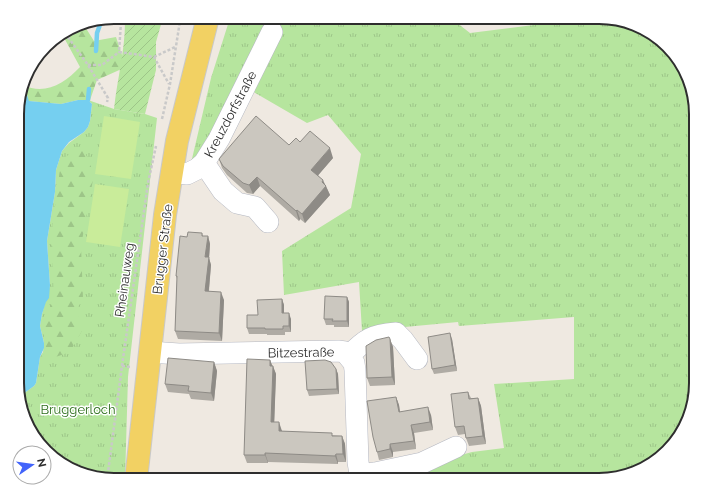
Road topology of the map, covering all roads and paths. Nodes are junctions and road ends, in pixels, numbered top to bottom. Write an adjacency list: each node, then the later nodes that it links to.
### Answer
1 (121, 24): 7 (path)
2 (179, 24): 6 (path)
3 (206, 24): 15 (main road, Brugger Straße)
4 (272, 32): 14 (street, Kreuzdorfstraße)
5 (68, 37): 9 (path)
6 (175, 47): 8 (path); 10 (path)
7 (119, 52): 8 (path); 9 (path)
8 (154, 58): 10 (path)
9 (88, 65): 11 (path)
10 (170, 84): 12 (path)
11 (107, 102)
12 (161, 125)
13 (158, 139): 21 (path, Rheinauweg)
14 (204, 163): 15 (street, Kreuzdorfstraße); 16 (street)
15 (172, 172): 17 (main road, Brugger Straße)
16 (268, 222)
17 (150, 352): 18 (street, Bitzestraße); 22 (main road, Brugger Straße)
18 (349, 356): 19 (street); 23 (street, Bitzestraße)
19 (417, 359)
20 (456, 447): 24 (street)
21 (108, 473)
22 (137, 473)
23 (360, 473)
24 (376, 473)

